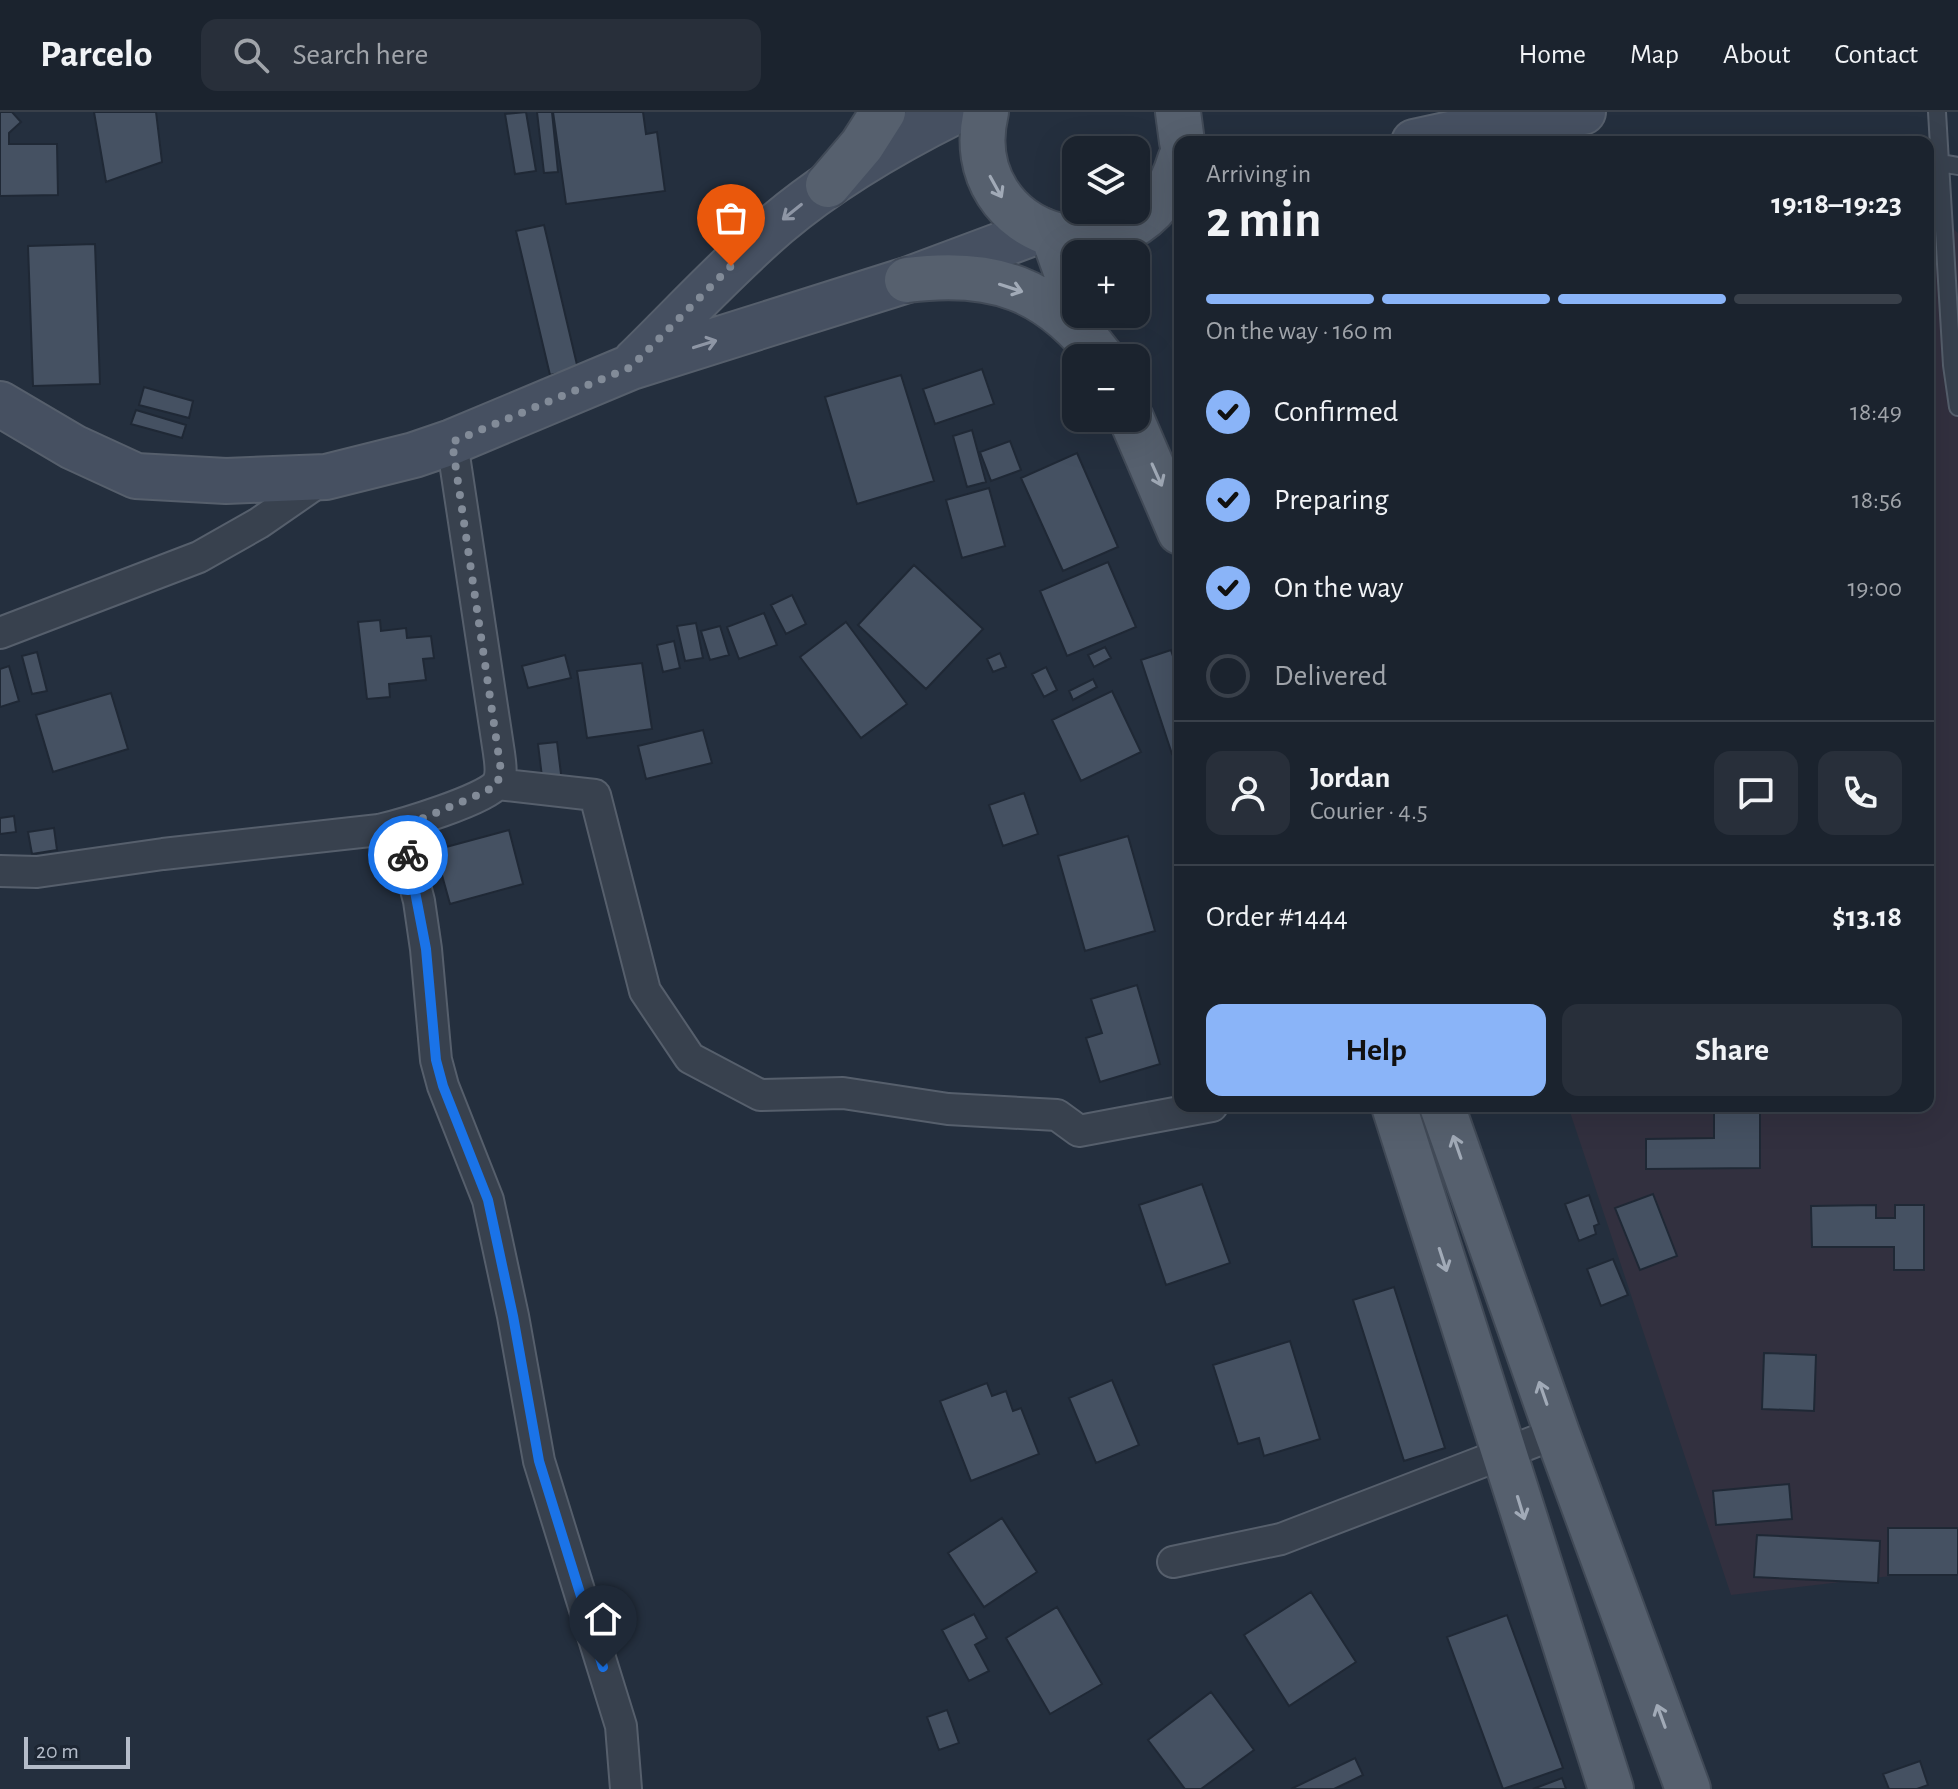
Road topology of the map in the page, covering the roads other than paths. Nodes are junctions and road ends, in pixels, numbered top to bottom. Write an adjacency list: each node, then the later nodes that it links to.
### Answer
1 (883, 112): 11 (main road)
2 (954, 112): 11 (street)
3 (986, 112): 13 (main road, one-way to 13)
4 (1178, 112): 7 (main road)
5 (1583, 112): 8 (street)
6 (1937, 112): 9 (lane)
7 (1181, 136)
8 (1441, 136)
9 (1941, 163): 10 (lane); 19 (lane)
10 (1958, 166)
11 (828, 185): 17 (street, one-way to 17)
12 (1173, 197): 13 (main road)
13 (1047, 233): 14 (main road); 15 (street)
14 (1062, 268)
15 (907, 280): 16 (main road, one-way to 16); 17 (street, one-way to 15)
16 (1092, 344)
17 (631, 367): 21 (street)
18 (0, 404): 22 (street)
19 (1958, 407)
20 (1137, 432): 23 (main road, one-way to 23)
21 (452, 442): 22 (street); 25 (street)
22 (326, 477): 24 (street)
23 (1174, 518)
24 (0, 633)
25 (497, 784): 26 (street); 28 (street)
26 (414, 822): 27 (street); 34 (street)
27 (0, 871)
28 (1180, 1112)
29 (1396, 1112): 32 (main road, one-way to 32)
30 (1444, 1112): 31 (main road, one-way to 30)
31 (1557, 1433): 32 (street); 36 (main road, one-way to 31)
32 (1503, 1453): 33 (street); 35 (main road, one-way to 35)
33 (1173, 1562)
34 (626, 1789)
35 (1611, 1789)
36 (1688, 1789)

